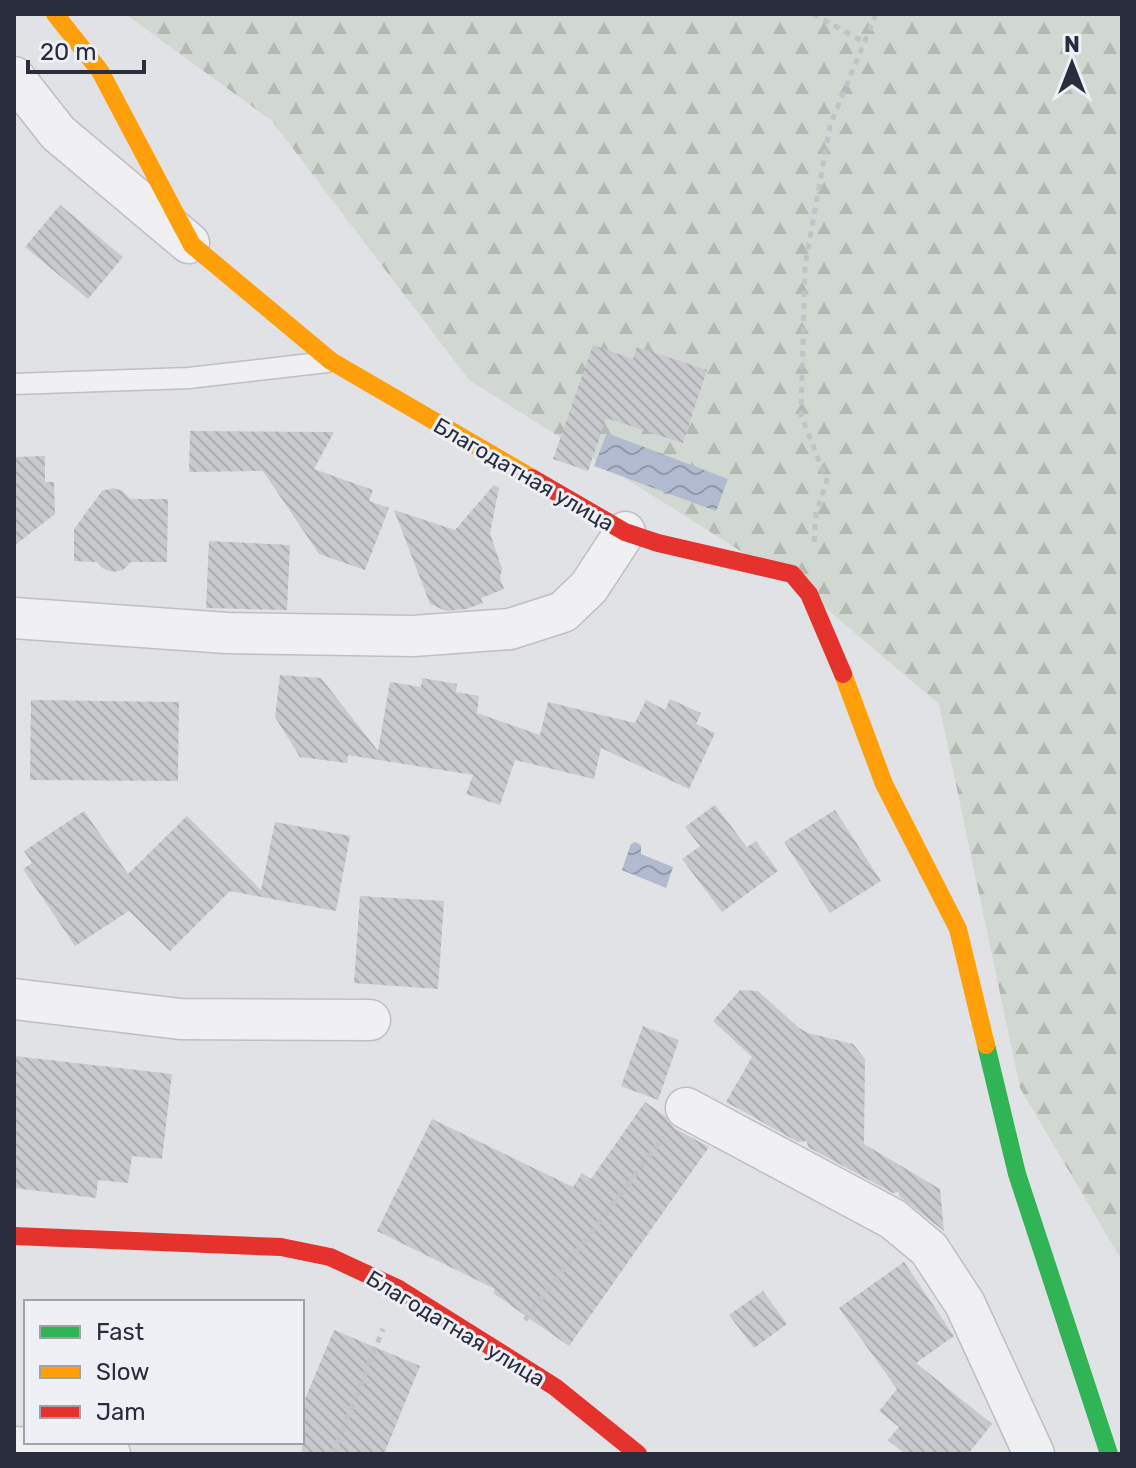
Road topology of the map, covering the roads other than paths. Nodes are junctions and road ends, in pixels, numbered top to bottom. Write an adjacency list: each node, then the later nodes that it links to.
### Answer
1 (55, 14): 3 (street, Благодатная улица)
2 (14, 77): 3 (street)
3 (192, 245): 4 (street, Благодатная улица)
4 (331, 361): 5 (lane); 6 (street, Благодатная улица)
5 (14, 384)
6 (625, 532): 7 (street, Благодатная улица); 16 (street)
7 (14, 618)
8 (14, 999): 9 (street)
9 (370, 1020)
10 (686, 1108): 15 (street)
11 (14, 1236): 14 (street, Благодатная улица)
12 (14, 1447): 13 (street)
13 (110, 1454)
14 (638, 1454)
15 (1034, 1454)
16 (1109, 1454)

